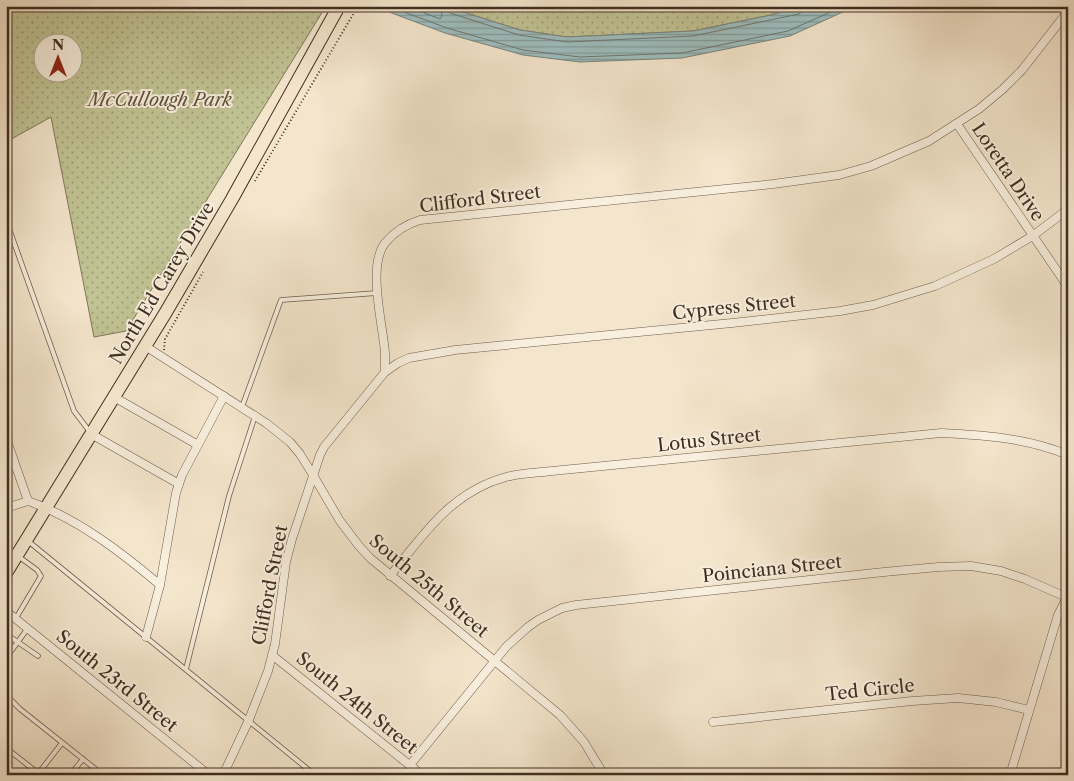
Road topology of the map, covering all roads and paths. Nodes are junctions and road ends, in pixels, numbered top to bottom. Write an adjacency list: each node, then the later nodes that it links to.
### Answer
1 (339, 6): 12 (main road, North Ed Carey Drive)
2 (358, 6): 5 (path)
3 (1068, 11): 4 (street, Clifford Street)
4 (957, 124): 8 (street, Loretta Drive); 11 (street, Clifford Street)
5 (252, 186)
6 (1068, 209): 8 (street, Cypress Street)
7 (6, 220): 19 (lane)
8 (1034, 235): 10 (street, Loretta Drive); 14 (street, Cypress Street)
9 (203, 272): 13 (path)
10 (1068, 287)
11 (378, 292): 14 (street, Clifford Street); 17 (lane)
12 (145, 346): 13 (street, South 25th Street); 16 (main road, North Ed Carey Drive)
13 (163, 357): 15 (street, South 25th Street)
14 (385, 372): 23 (street, Clifford Street)
15 (224, 396): 17 (street, South 25th Street); 21 (street)
16 (114, 397): 19 (main road, North Ed Carey Drive); 21 (street)
17 (242, 408): 18 (street, South 25th Street)
18 (255, 416): 23 (street, South 25th Street); 45 (lane)
19 (92, 434): 24 (street); 26 (main road, North Ed Carey Drive)
20 (6, 438): 25 (street)
21 (198, 445): 24 (street)
22 (1068, 456): 31 (street, Lotus Street)
23 (313, 474): 31 (street, South 25th Street); 41 (street, Clifford Street)
24 (178, 484): 32 (street)
25 (28, 501): 26 (street); 27 (street)
26 (46, 507): 28 (main road, North Ed Carey Drive); 32 (street)
27 (6, 508)
28 (27, 539): 29 (main road, North Ed Carey Drive); 38 (lane)
29 (17, 556): 30 (main road, North Ed Carey Drive); 35 (lane)
30 (6, 573)
31 (390, 576): 44 (street, South 25th Street)
32 (160, 585): 38 (street)
33 (1067, 596): 44 (street, Poinciana Street); 47 (street)
34 (6, 610): 35 (street, South 23rd Street)
35 (16, 618): 36 (street, South 23rd Street)
36 (28, 628): 39 (lane); 57 (street, South 23rd Street)
37 (6, 634): 39 (lane)
38 (146, 637): 45 (lane)
39 (18, 641): 40 (lane); 42 (lane)
40 (8, 652): 43 (lane)
41 (272, 655): 48 (street, Clifford Street); 53 (street, South 24th Street)
42 (38, 656)
43 (6, 658)
44 (495, 661): 53 (street, Poinciana Street); 61 (street, South 25th Street)
45 (186, 669): 48 (lane)
46 (6, 695): 50 (lane)
47 (1030, 710): 49 (street, Ted Circle); 62 (street)
48 (248, 722): 58 (street, Clifford Street); 59 (lane)
49 (713, 722)
50 (62, 743): 52 (lane); 54 (lane)
51 (6, 748): 54 (lane)
52 (83, 759): 55 (lane); 56 (lane)
53 (410, 766): 60 (street, South 24th Street)
54 (37, 774)
55 (70, 775)
56 (103, 775)
57 (209, 775)
58 (223, 775)
59 (315, 775)
60 (422, 775)
61 (604, 775)
62 (1010, 775)

